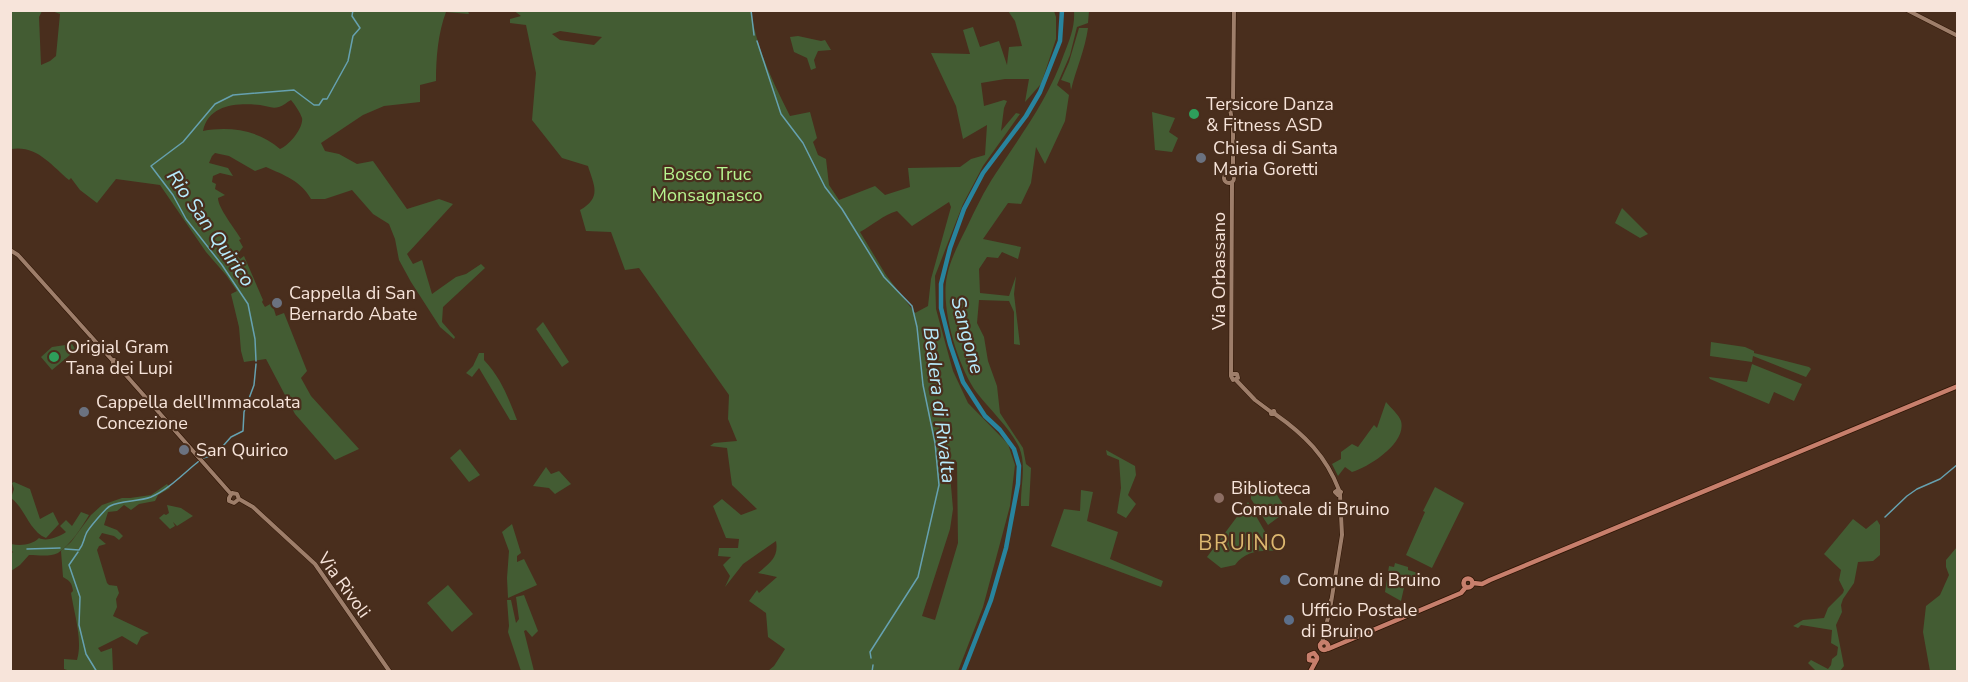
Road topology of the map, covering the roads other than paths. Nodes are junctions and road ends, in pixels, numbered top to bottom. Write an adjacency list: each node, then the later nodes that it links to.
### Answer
1 (1906, 10): 3 (main road)
2 (1234, 13): 4 (main road, Via Orbassano)
3 (1958, 36)
4 (1232, 173): 5 (main road, Via Orbassano); 5 (main road, Via Orbassano)
5 (1230, 183): 10 (main road, Via Orbassano)
6 (10, 250): 8 (main road, Via Rivoli)
7 (1958, 386): 10 (main road)
8 (231, 494): 9 (main road, Via Rivoli); 9 (main road, Via Rivoli)
9 (239, 499): 12 (main road, Via Rivoli)
10 (1325, 645): 11 (main road)
11 (1314, 659): 13 (main road); 13 (main road)
12 (390, 672)
13 (1309, 672)

